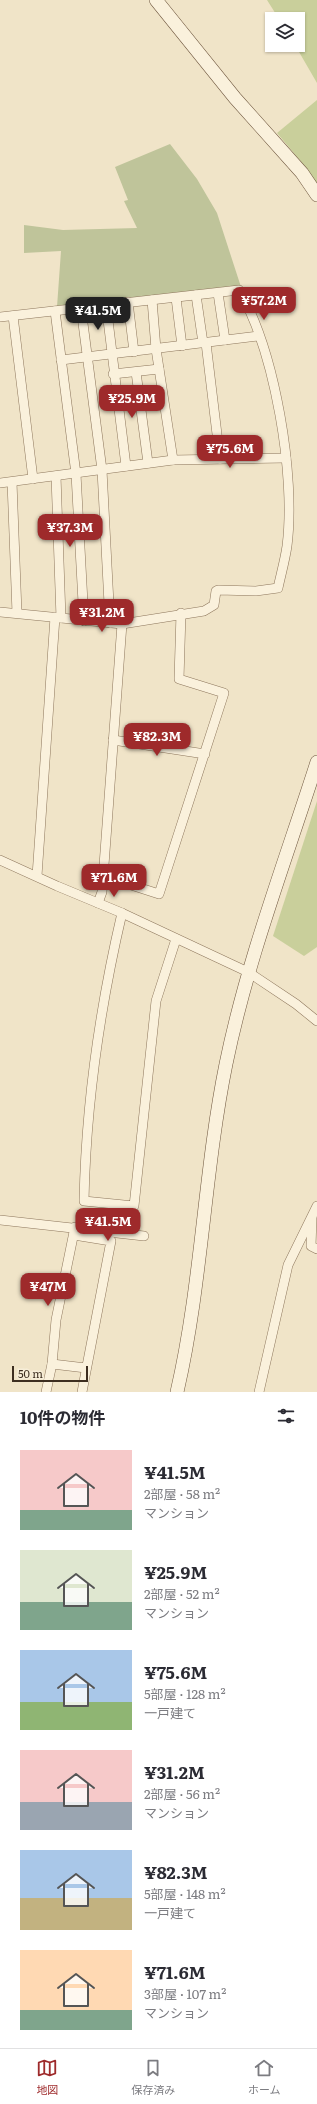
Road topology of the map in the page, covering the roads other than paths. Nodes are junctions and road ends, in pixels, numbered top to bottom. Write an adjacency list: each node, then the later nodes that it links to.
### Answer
1 (156, 0): 2 (street)
2 (317, 195)
3 (218, 293): 4 (street); 13 (street); 14 (street)
4 (196, 296): 5 (street); 15 (street)
5 (176, 298): 6 (street); 16 (street)
6 (152, 300): 7 (street); 17 (street)
7 (128, 302): 8 (street); 18 (street)
8 (106, 304): 9 (street); 19 (street)
9 (81, 308): 10 (street); 20 (street)
10 (55, 311): 11 (street); 21 (street)
11 (13, 316): 12 (street); 33 (street)
12 (0, 317)
13 (258, 336): 14 (street); 25 (street)
14 (225, 340): 15 (street)
15 (204, 343): 16 (street); 26 (street)
16 (182, 346): 17 (street)
17 (156, 349): 18 (street); 22 (street)
18 (134, 352): 19 (street)
19 (112, 354): 20 (street); 24 (street)
20 (87, 356): 21 (street); 30 (street)
21 (61, 360): 31 (street)
22 (159, 369): 23 (street); 27 (street)
23 (136, 372): 24 (street); 28 (street)
24 (114, 374): 29 (street)
25 (286, 458): 26 (street); 38 (street)
26 (220, 459): 27 (street)
27 (173, 460): 28 (street)
28 (148, 463): 29 (street)
29 (126, 466): 30 (street)
30 (102, 470): 31 (street); 41 (street)
31 (76, 474): 32 (street); 40 (street)
32 (56, 476): 33 (street); 39 (street)
33 (33, 479): 34 (street)
34 (12, 482): 35 (street); 37 (street)
35 (0, 483)
36 (0, 612): 37 (street)
37 (17, 613): 39 (street)
38 (181, 613): 42 (street); 44 (street)
39 (58, 618): 40 (street); 47 (street)
40 (84, 620): 41 (street)
41 (110, 623): 42 (street)
42 (122, 624): 43 (street)
43 (114, 740): 44 (street); 48 (street)
44 (205, 754): 48 (street)
45 (317, 762): 52 (street)
46 (0, 860): 47 (street)
47 (37, 876): 49 (street)
48 (103, 876): 49 (street)
49 (98, 903): 50 (street)
50 (122, 912): 51 (street); 51 (street)
51 (176, 939): 52 (street)
52 (245, 971): 53 (street); 63 (street)
53 (317, 1021)
54 (316, 1208): 58 (street); 64 (street)
55 (0, 1220): 56 (street)
56 (75, 1231): 57 (street); 59 (street); 60 (street)
57 (144, 1236)
58 (317, 1248)
59 (52, 1364): 60 (street); 61 (street)
60 (86, 1368): 62 (street)
61 (46, 1392)
62 (82, 1392)
63 (178, 1392)
64 (259, 1392)

